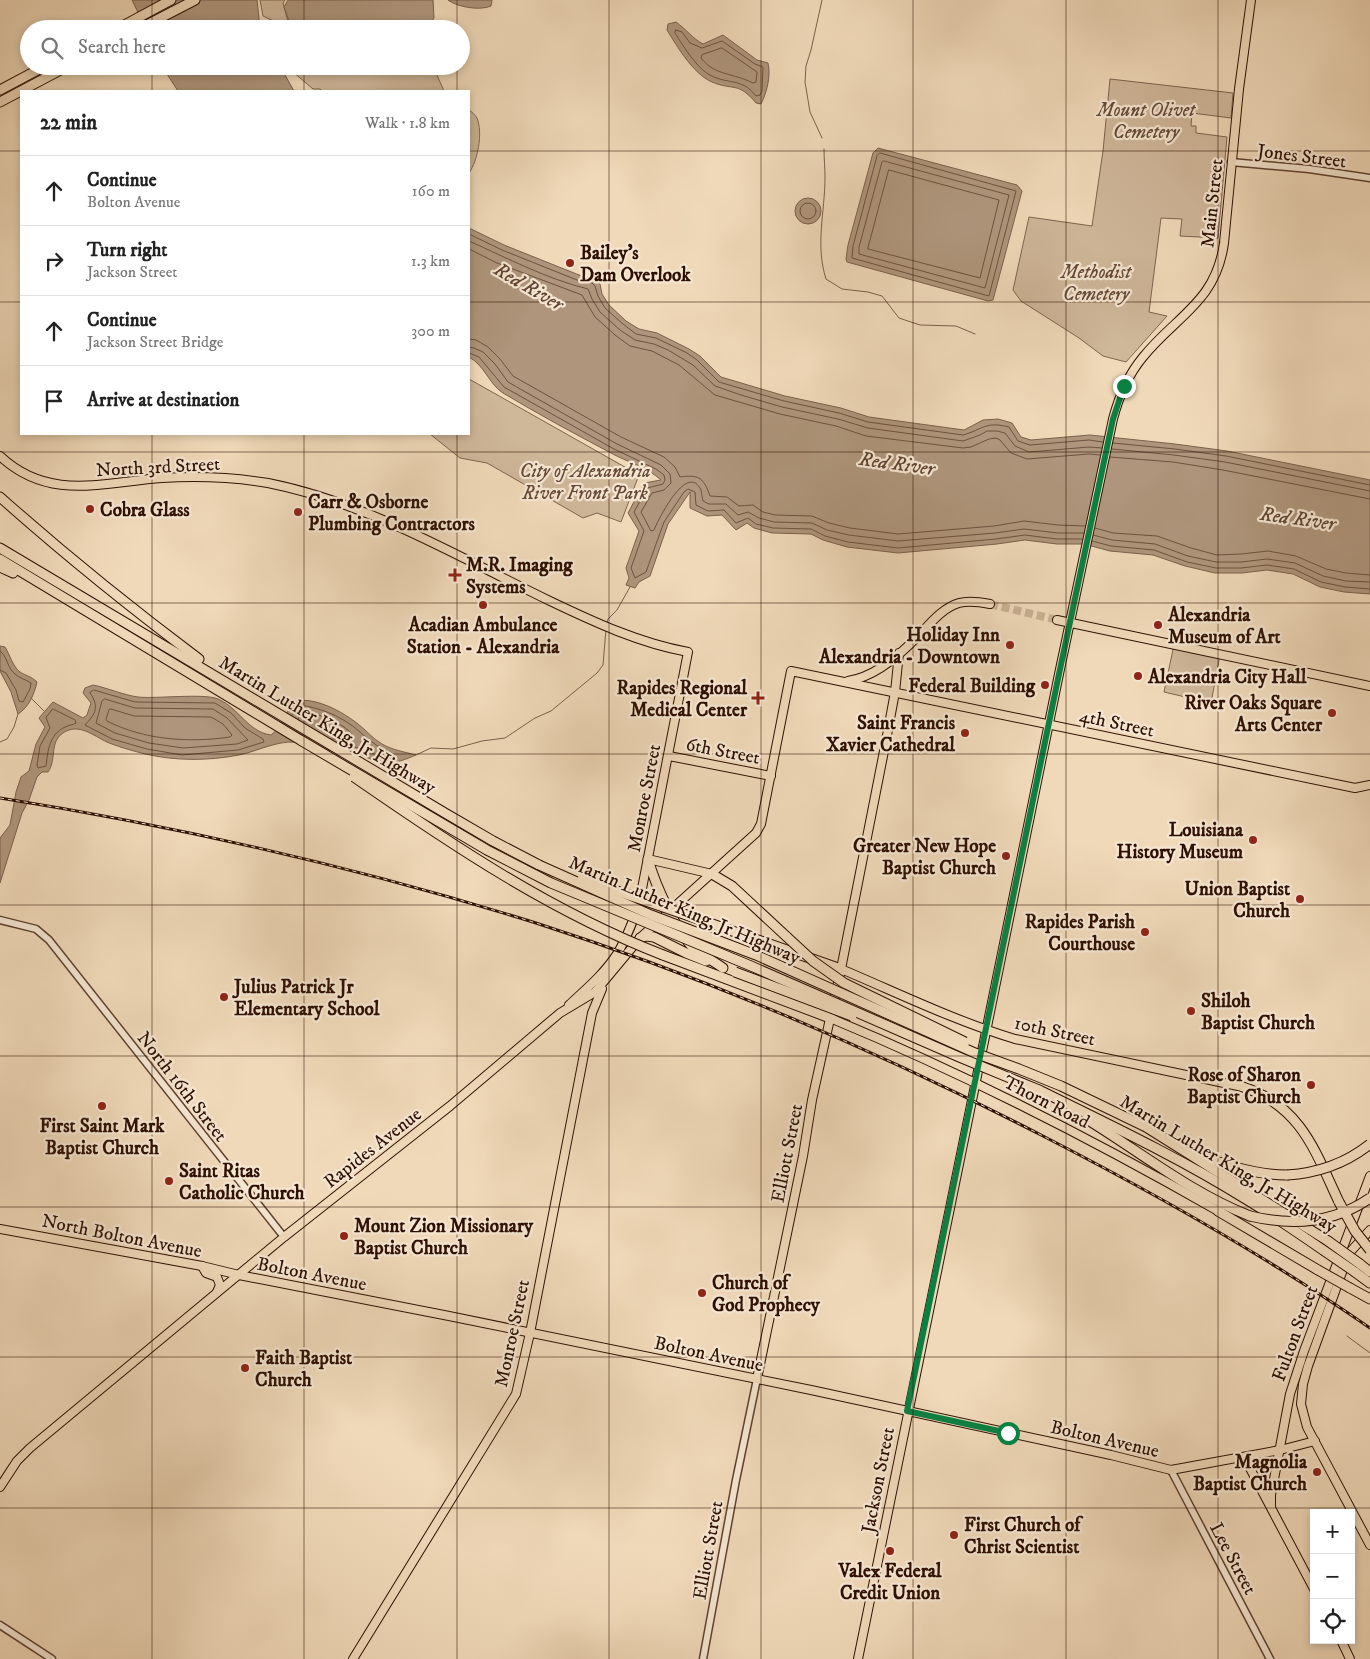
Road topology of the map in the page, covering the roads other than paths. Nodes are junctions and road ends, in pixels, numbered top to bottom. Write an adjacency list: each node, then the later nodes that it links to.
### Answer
1 (171, 0): 4 (highway)
2 (195, 0): 5 (highway)
3 (1251, 0): 12 (main road, Main Street)
4 (134, 20)
5 (156, 20)
6 (29, 75): 8 (highway)
7 (51, 75): 9 (highway)
8 (0, 90)
9 (23, 90)
10 (20, 91): 11 (highway)
11 (0, 102)
12 (1231, 162): 13 (street, Jones Street); 21 (main road, Main Street)
13 (1370, 178)
14 (0, 456): 26 (main road, North 3rd Street)
15 (0, 493): 17 (highway)
16 (0, 497): 17 (highway)
17 (16, 512): 30 (highway)
18 (0, 548): 30 (highway, Martin Luther King, Jr Highway)
19 (0, 559): 22 (highway, Martin Luther King, Jr Highway)
20 (0, 567): 22 (highway)
21 (1080, 572): 25 (main road, Jackson Street)
22 (63, 598): 33 (highway, Martin Luther King, Jr Highway)
23 (990, 604): 27 (main road)
24 (1057, 620): 25 (main road)
25 (1070, 623): 29 (main road); 32 (main road, Jackson Street)
26 (688, 652): 34 (main road, Monroe Street)
27 (899, 653): 28 (main road); 31 (main road, Elliott Street)
28 (844, 682): 31 (main road, 4th Street); 35 (main road, 4th Street)
29 (1370, 686)
30 (235, 687): 38 (highway, Martin Luther King, Jr Highway)
31 (895, 692): 32 (main road, 4th Street); 44 (main road, Elliott Street)
32 (1049, 724): 36 (main road, 4th Street); 48 (main road, Jackson Street)
33 (302, 741): 47 (highway, bridge); 49 (highway, Martin Luther King, Jr Highway, bridge)
34 (668, 756): 35 (main road, 6th Street); 37 (main road, Monroe Street)
35 (771, 776): 39 (main road, Rapides Avenue)
36 (1370, 785)
37 (648, 859): 39 (main road); 40 (highway); 46 (main road, Monroe Street)
38 (539, 865): 44 (highway, bridge); 50 (highway, Martin Luther King, Jr Highway, bridge)
39 (712, 874): 40 (main road, Rapides Avenue); 50 (highway, bridge)
40 (670, 912): 42 (main road, Rapides Avenue); 43 (highway)
41 (3, 920): 62 (street, North 16th Street)
42 (640, 938): 43 (highway); 45 (main road, Rapides Avenue)
43 (723, 968): 49 (highway, bridge)
44 (841, 969): 47 (main road, Elliott Street); 48 (main road, 10th Street)
45 (609, 976): 46 (main road, Rapides Avenue); 71 (main road, Monroe Street)
46 (560, 1013): 62 (main road, Rapides Avenue)
47 (830, 1018): 51 (main road, Thorn Road); 72 (main road, Elliott Street)
48 (986, 1031): 51 (main road, Jackson Street); 52 (main road, 10th Street)
49 (904, 1033): 53 (highway, Martin Luther King, Jr Highway, bridge)
50 (975, 1053): 54 (highway, Martin Luther King, Jr Highway, bridge)
51 (975, 1083): 59 (main road, Thorn Road); 73 (main road, Jackson Street)
52 (1242, 1087): 63 (highway, bridge)
53 (1039, 1090): 57 (highway, Martin Luther King, Jr Highway); 58 (highway, bridge)
54 (1146, 1127): 55 (highway, bridge); 57 (highway, Martin Luther King, Jr Highway)
55 (1370, 1144)
56 (1370, 1176): 75 (main road, Fulton Street)
57 (1246, 1194): 65 (highway, Martin Luther King, Jr Highway, bridge); 65 (highway, Martin Luther King, Jr Highway, bridge)
58 (1370, 1198)
59 (1218, 1211): 70 (highway, bridge)
60 (0, 1229): 64 (main road, North Bolton Avenue)
61 (1370, 1230): 74 (main road)
62 (284, 1237): 67 (main road, Rapides Avenue)
63 (1370, 1250)
64 (202, 1266): 67 (main road, North Bolton Avenue); 69 (main road)
65 (1358, 1268): 66 (highway, Martin Luther King, Jr Highway); 68 (highway, Martin Luther King, Jr Highway)
66 (1370, 1272)
67 (238, 1275): 69 (main road, Rapides Avenue); 71 (main road, Bolton Avenue)
68 (1370, 1283)
69 (216, 1294): 78 (main road, Rapides Avenue)
70 (1370, 1299)
71 (530, 1333): 72 (main road, Bolton Avenue); 85 (main road, Monroe Street)
72 (757, 1379): 73 (main road, Bolton Avenue); 86 (street, Elliott Street)
73 (907, 1411): 77 (main road, Bolton Avenue); 87 (main road, Jackson Street)
74 (1316, 1441): 75 (main road); 80 (main road)
75 (1280, 1450): 76 (main road); 79 (main road, Fulton Street)
76 (1244, 1457): 77 (main road); 79 (main road)
77 (1171, 1470): 88 (street, Lee Street)
78 (0, 1487)
79 (1271, 1506): 81 (main road)
80 (1370, 1545)
81 (1310, 1580)
82 (0, 1625): 84 (street)
83 (1343, 1644): 89 (main road)
84 (52, 1659)
85 (353, 1659)
86 (703, 1659)
87 (858, 1659)
88 (1270, 1659)
89 (1350, 1659)

